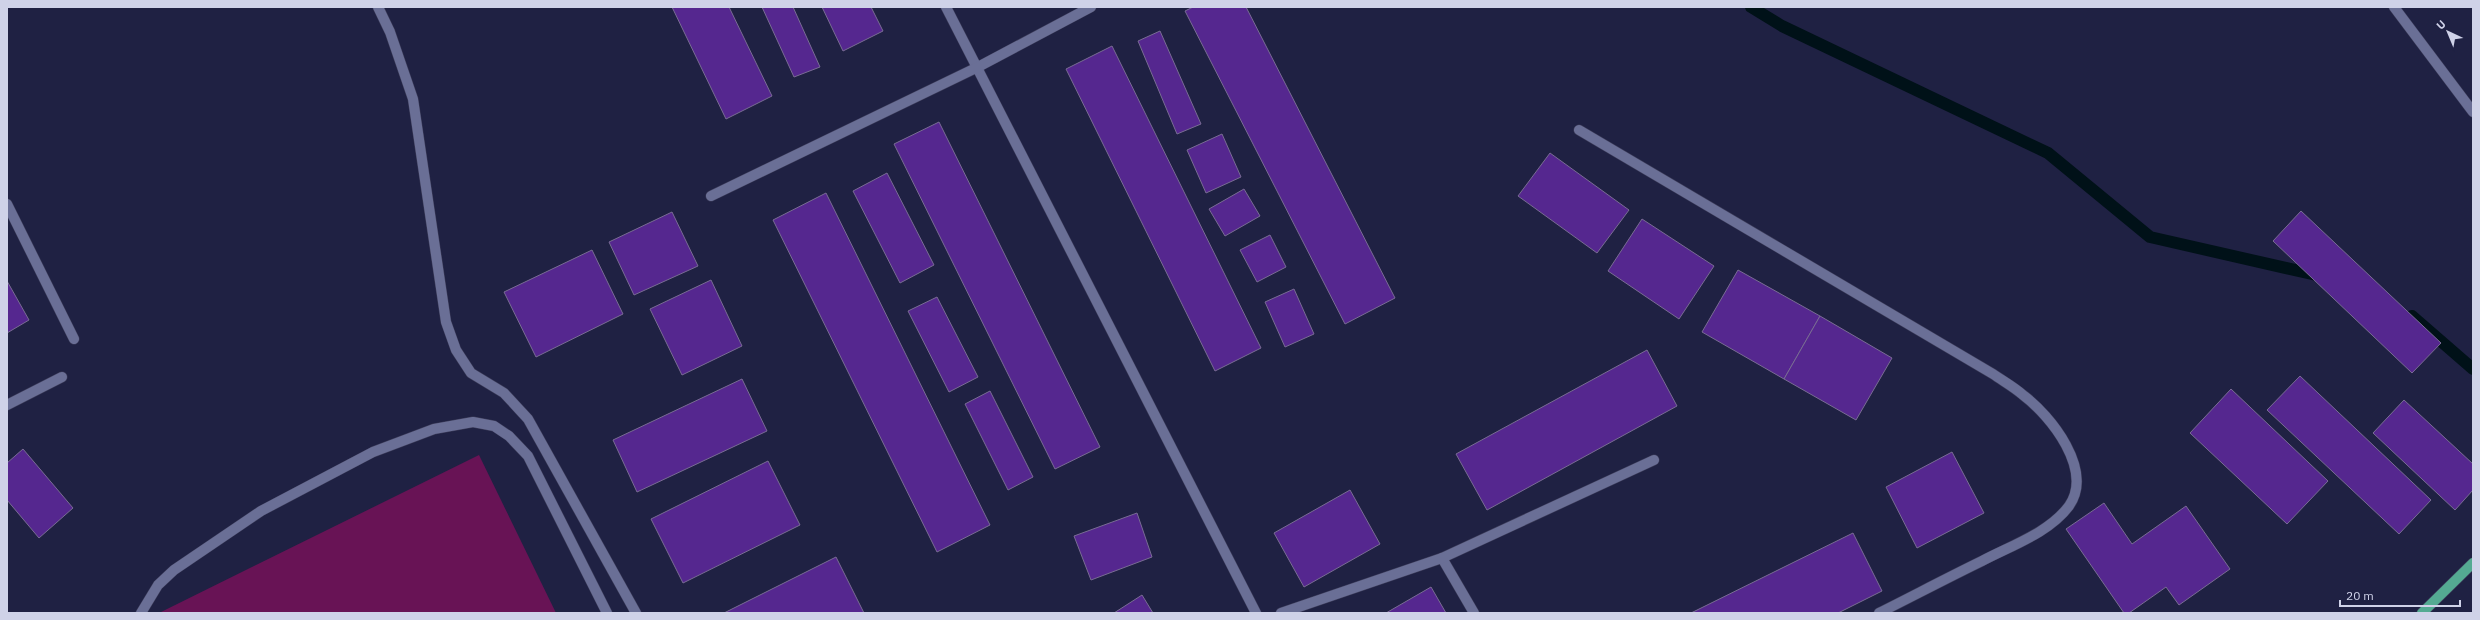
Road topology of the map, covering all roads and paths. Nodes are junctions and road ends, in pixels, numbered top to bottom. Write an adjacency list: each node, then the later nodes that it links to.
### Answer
1 (378, 7): 18 (street)
2 (946, 7): 5 (street)
3 (1091, 7): 5 (street)
4 (2394, 7): 6 (street)
5 (978, 67): 8 (street); 19 (street)
6 (2473, 112)
7 (1579, 130): 22 (street)
8 (711, 196)
9 (7, 204): 10 (street)
10 (74, 339)
11 (62, 377): 12 (street)
12 (7, 405)
13 (1654, 460): 14 (street)
14 (1442, 558): 20 (street); 21 (street)
15 (2473, 563): 23 (main road)
16 (141, 613): 17 (street)
17 (607, 613)
18 (636, 613)
19 (1256, 613)
20 (1281, 613)
21 (1474, 613)
22 (1879, 613)
23 (2422, 613)

